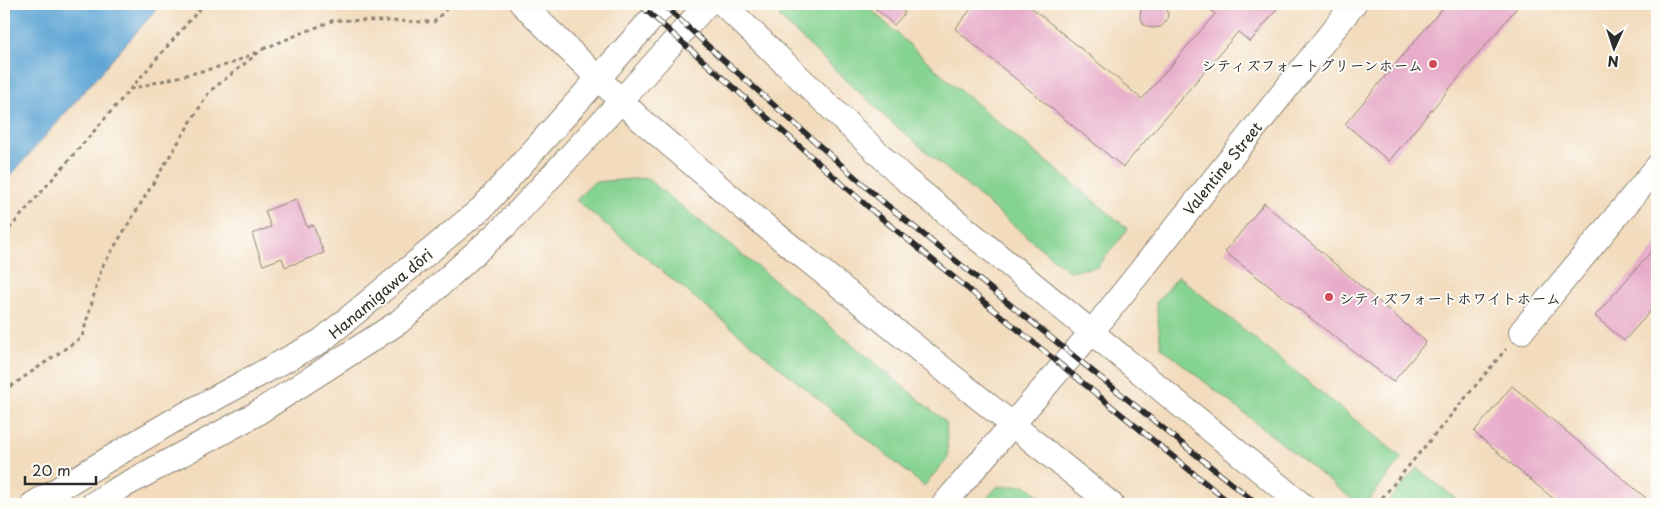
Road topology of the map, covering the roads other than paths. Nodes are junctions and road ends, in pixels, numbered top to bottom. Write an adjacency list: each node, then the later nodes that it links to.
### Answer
1 (522, 4): 6 (street)
2 (665, 4): 6 (street, Hanamigawa dōri)
3 (707, 4): 7 (street, Hanamigawa dōri)
4 (723, 4): 10 (street)
5 (1354, 4): 10 (street, Valentine Street)
6 (597, 78): 7 (street); 12 (street, Hanamigawa dōri)
7 (620, 101): 11 (street); 13 (street, Hanamigawa dōri)
8 (1657, 167): 9 (street)
9 (1521, 332)
10 (1091, 333): 11 (street, Valentine Street); 16 (street)
11 (1013, 426): 14 (street, Valentine Street); 15 (street)
12 (33, 504)
13 (93, 504)
14 (944, 504)
15 (1111, 504)
16 (1301, 504)

